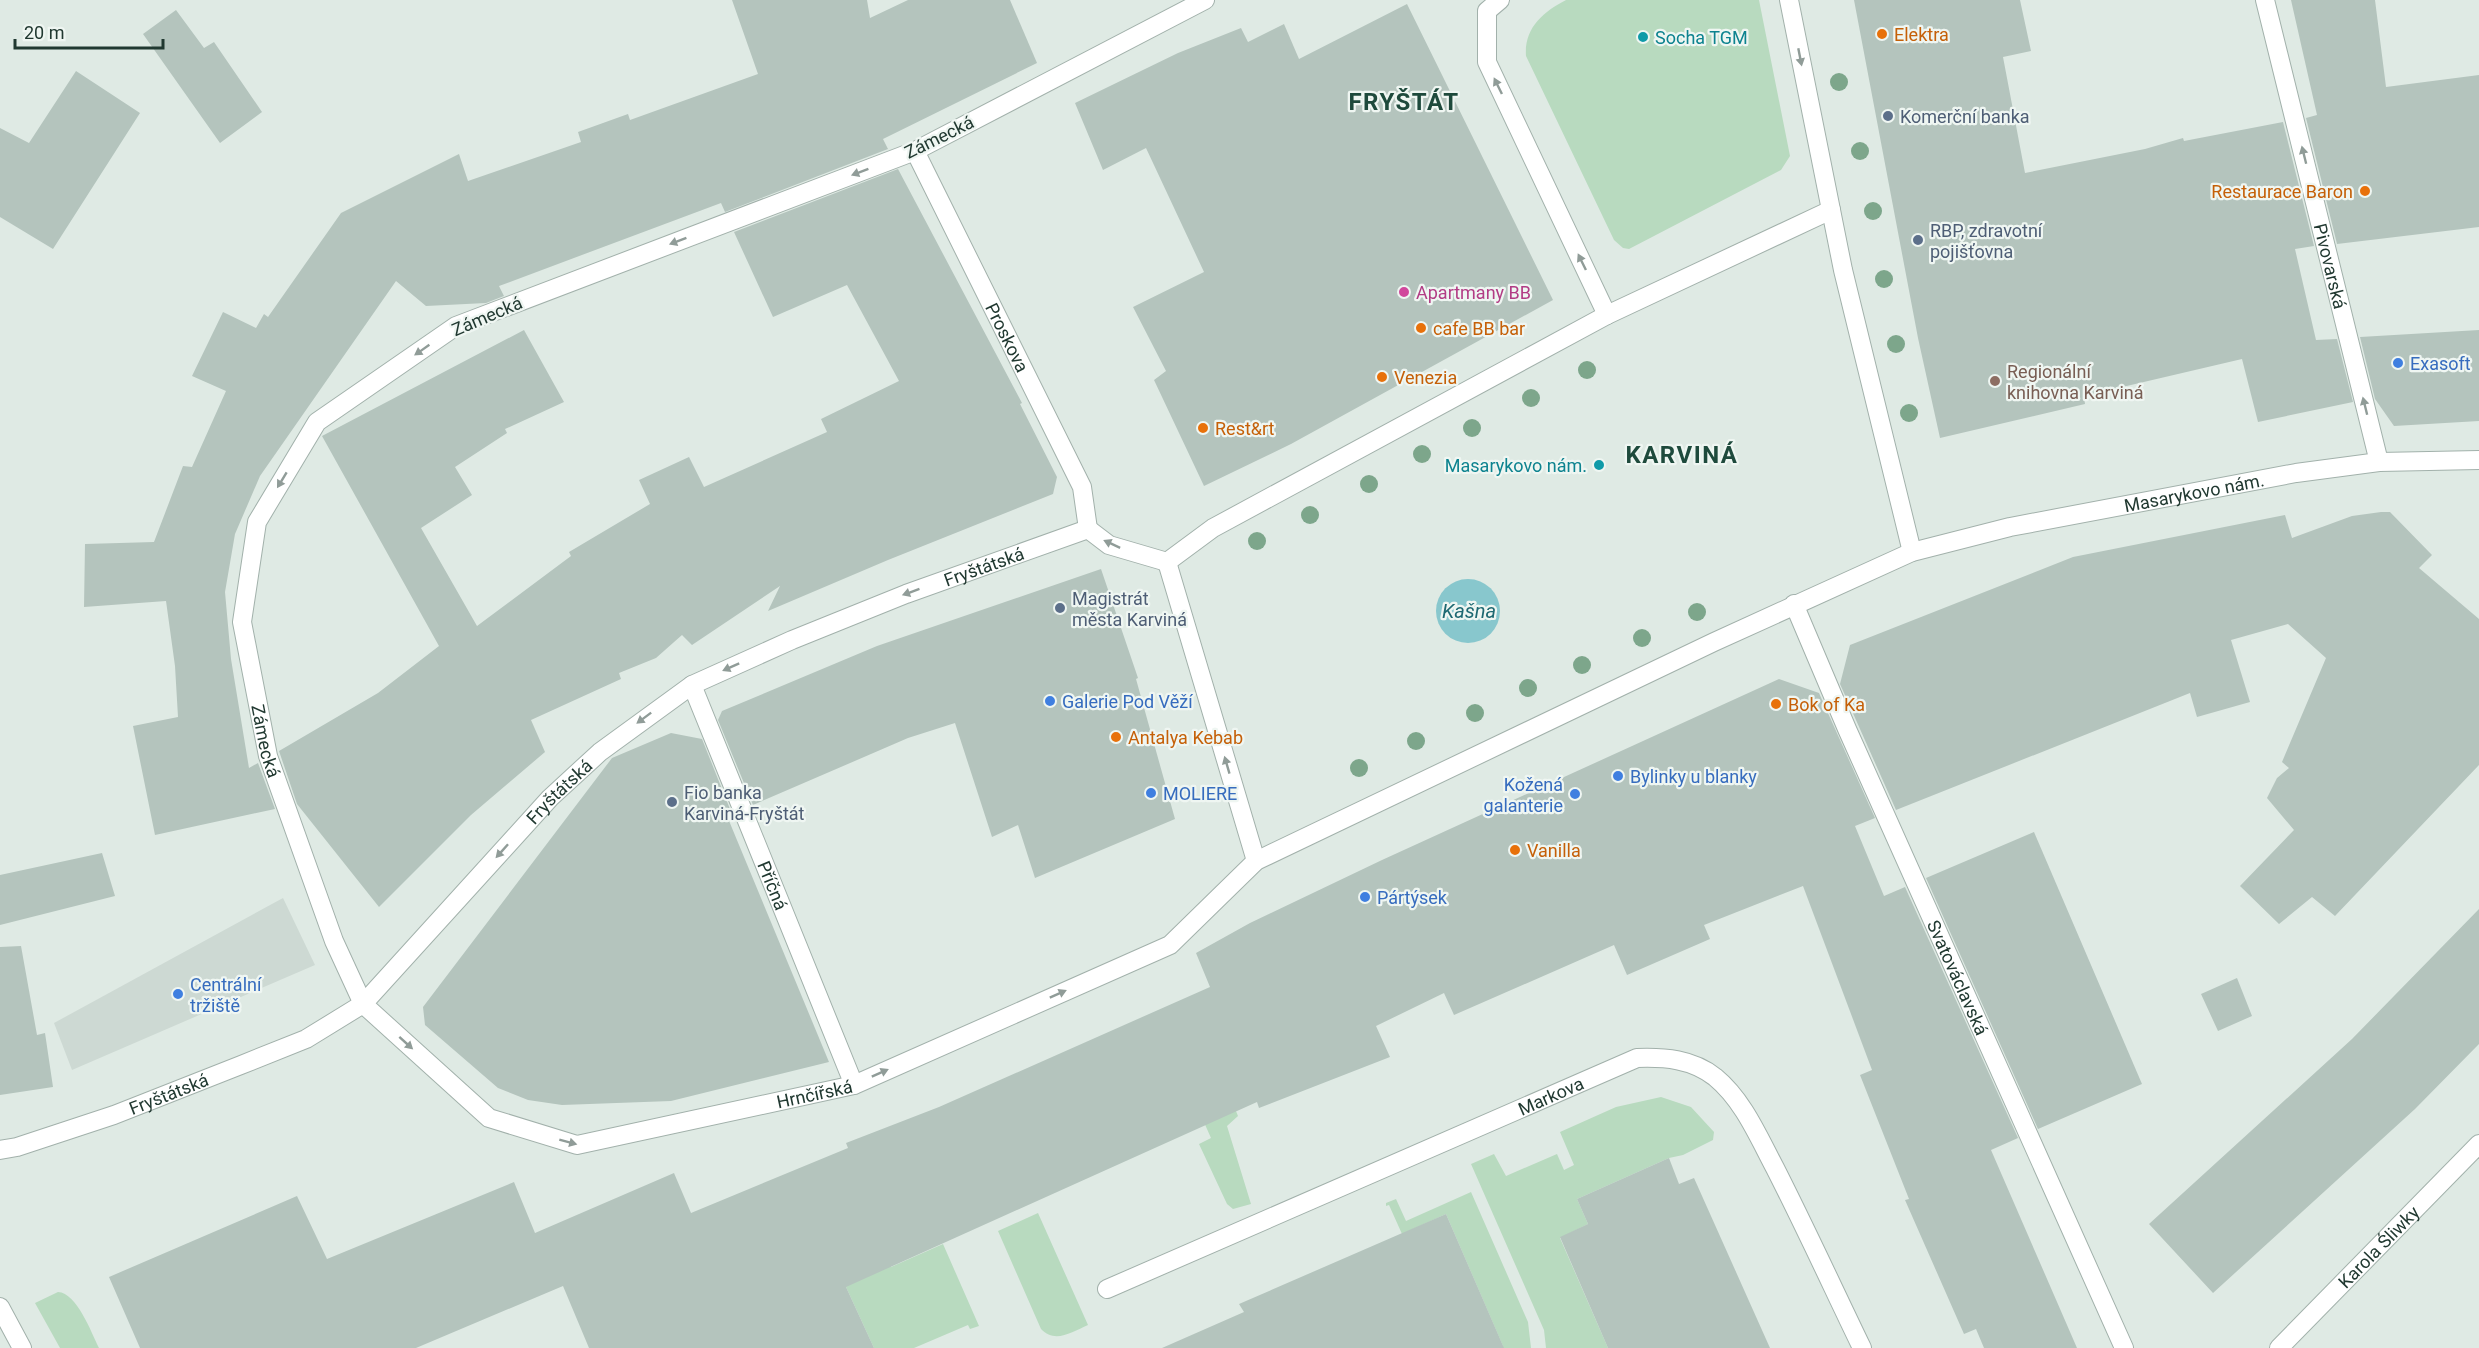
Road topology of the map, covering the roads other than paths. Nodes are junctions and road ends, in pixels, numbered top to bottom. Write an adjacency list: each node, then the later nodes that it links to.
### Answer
1 (1205, 0): 5 (street, Zámecká)
2 (1500, 0): 7 (street, one-way to 2)
3 (1789, 0): 6 (street, one-way to 6)
4 (2265, 0): 9 (street, Pivovarská, one-way to 4)
5 (915, 151): 10 (street, Proskova); 16 (street, Zámecká, one-way to 16)
6 (1831, 210): 7 (street); 11 (street)
7 (1607, 315): 12 (street)
8 (2479, 459): 9 (street, Masarykovo nám.)
9 (2379, 462): 11 (street, Masarykovo nám.)
10 (1089, 529): 12 (street, one-way to 10); 14 (street, Fryštátská, one-way to 14)
11 (1912, 552): 13 (street, Masarykovo nám.)
12 (1167, 562): 15 (street, one-way to 12)
13 (1794, 604): 15 (street, Masarykovo nám.); 24 (street, Svatováclavská)
14 (692, 685): 16 (street, Fryštátská, one-way to 16); 17 (street, Příčná)
15 (1256, 861): 17 (street, Hrnčířská, one-way to 15)
16 (363, 1004): 17 (street, Hrnčířská, one-way to 17); 19 (street, Fryštátská)
17 (855, 1085)
18 (2479, 1144): 25 (street, Karola Śliwky)
19 (0, 1150)
20 (1107, 1289): 23 (street, Markova)
21 (0, 1307): 22 (street)
22 (22, 1348)
23 (1862, 1348)
24 (2124, 1348)
25 (2279, 1348)

